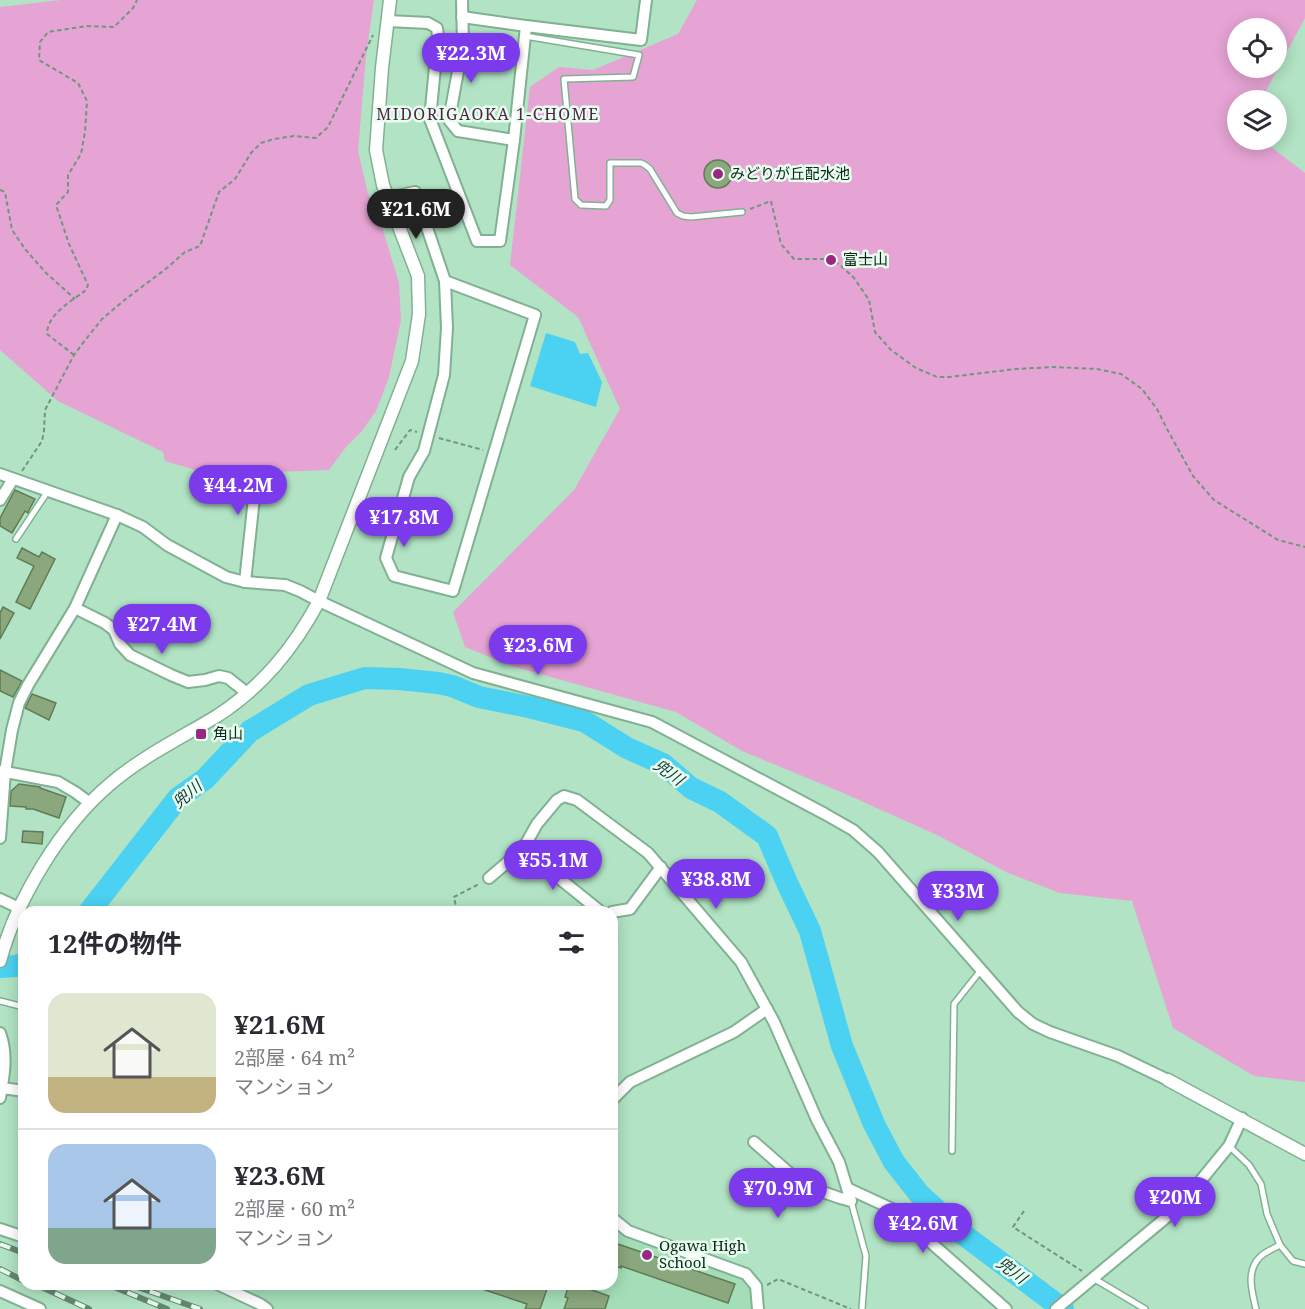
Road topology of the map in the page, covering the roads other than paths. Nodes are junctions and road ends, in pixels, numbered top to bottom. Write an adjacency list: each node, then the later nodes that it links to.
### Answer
1 (390, 0): 5 (street)
2 (462, 0): 4 (street)
3 (646, 0): 6 (street)
4 (462, 17): 6 (street); 7 (street)
5 (388, 21): 7 (street); 8 (street)
6 (525, 31): 7 (street); 9 (lane)
7 (514, 140)
8 (388, 198): 10 (street); 19 (street)
9 (742, 212)
10 (445, 280): 10 (street)
11 (0, 474): 12 (street)
12 (14, 480): 14 (street); 15 (street)
13 (273, 482): 18 (street)
14 (48, 492): 16 (street); 17 (lane)
15 (0, 500)
16 (117, 515): 18 (street); 20 (street)
17 (16, 539)
18 (244, 582): 19 (street)
19 (319, 601): 21 (street); 34 (street)
20 (75, 608): 21 (street); 22 (street)
21 (247, 693): 23 (street)
22 (2, 771): 23 (street); 24 (street)
23 (90, 803): 29 (street)
24 (0, 838)
25 (523, 849): 26 (street); 27 (street); 30 (street)
26 (661, 867): 32 (street); 37 (street)
27 (489, 878)
28 (0, 897): 31 (street)
29 (20, 906)
30 (594, 906)
31 (18, 910): 33 (street)
32 (618, 911)
33 (0, 961)
34 (981, 970): 39 (street); 46 (lane)
35 (0, 1001): 36 (lane)
36 (18, 1006)
37 (767, 1010): 42 (street); 50 (street)
38 (0, 1033): 41 (street)
39 (1168, 1080): 43 (street)
40 (18, 1092): 41 (street)
41 (1, 1093)
42 (618, 1094)
43 (1242, 1118): 45 (street); 47 (street)
44 (754, 1142): 48 (street)
45 (1229, 1146): 55 (lane); 57 (street)
46 (952, 1151)
47 (1305, 1154)
48 (794, 1177): 49 (street); 51 (street)
49 (749, 1178)
50 (847, 1188): 51 (street); 64 (street)
51 (851, 1201): 63 (lane)
52 (618, 1223): 62 (street)
53 (0, 1229): 54 (street)
54 (18, 1235)
55 (1280, 1245): 56 (lane); 67 (lane)
56 (1305, 1264)
57 (1092, 1279): 65 (street); 66 (lane)
58 (230, 1290): 61 (street)
59 (0, 1291): 60 (street)
60 (40, 1309)
61 (267, 1309)
62 (758, 1309)
63 (862, 1309)
64 (1006, 1309)
65 (1056, 1309)
66 (1145, 1309)
67 (1256, 1309)

